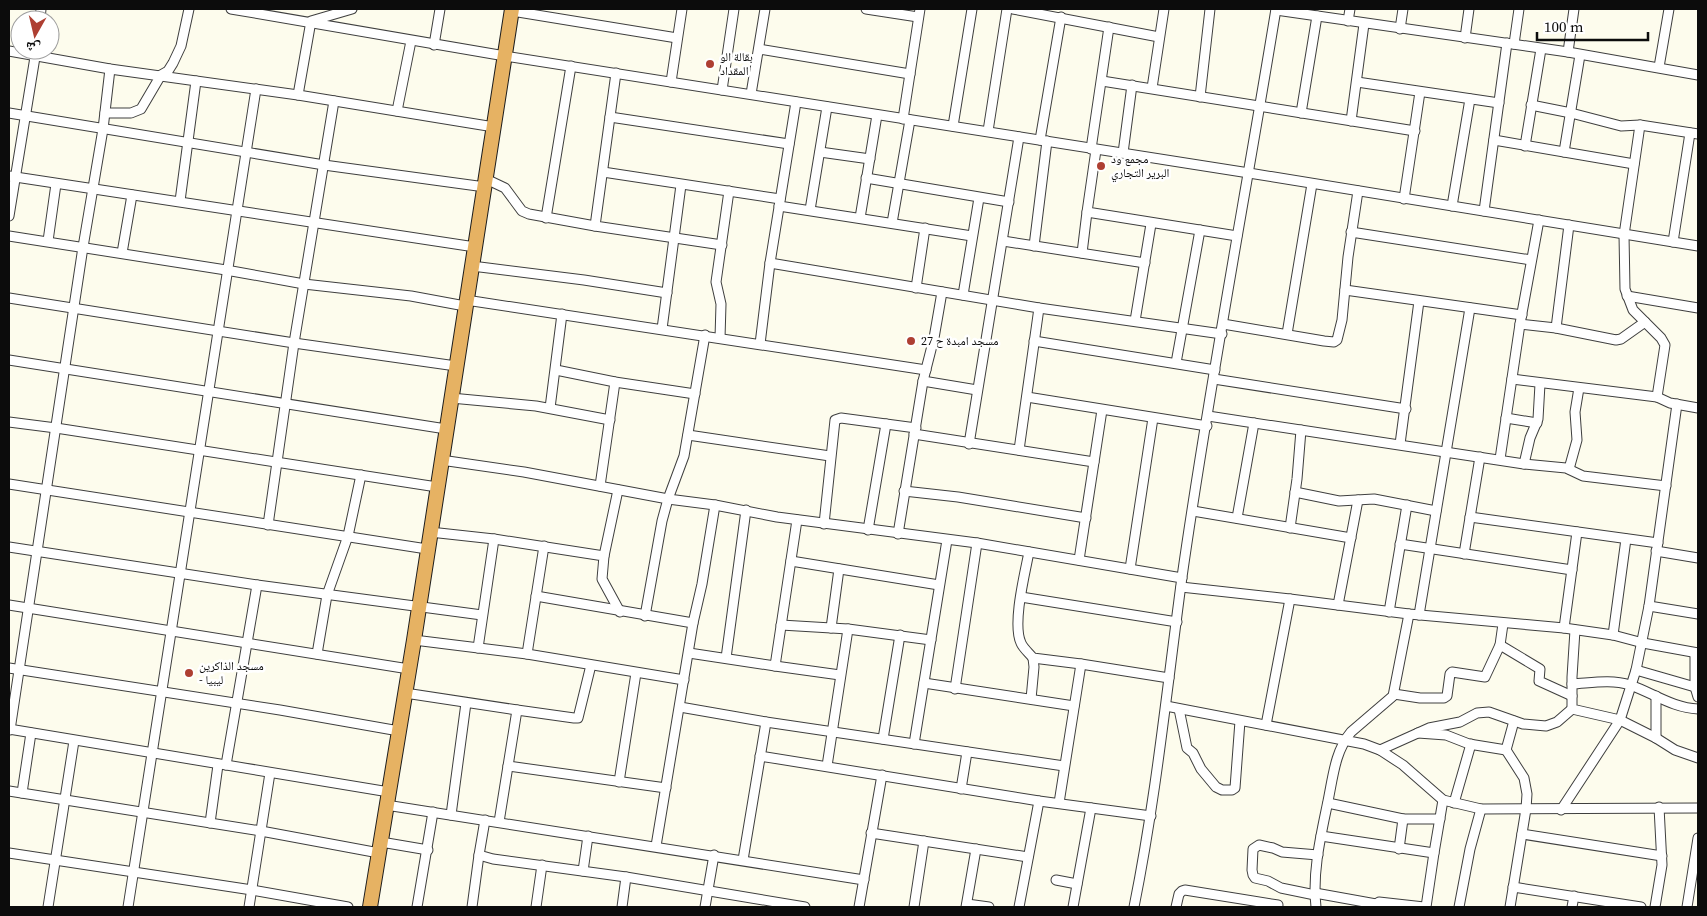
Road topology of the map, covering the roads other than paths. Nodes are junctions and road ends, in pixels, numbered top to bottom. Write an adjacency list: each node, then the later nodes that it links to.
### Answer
1 (189, 9): 48 (street)
2 (231, 9): 25 (street)
3 (352, 9): 25 (street)
4 (440, 9): 34 (street)
5 (682, 9): 31 (street)
6 (734, 9): 57 (street)
7 (765, 9): 36 (street)
8 (866, 9): 22 (street)
9 (972, 9): 80 (street)
10 (1006, 9): 83 (street)
11 (1013, 9): 24 (street)
12 (1164, 9): 30 (street)
13 (1210, 9): 61 (street)
14 (1276, 9): 23 (street); 68 (street)
15 (1350, 9): 26 (street)
16 (1403, 9): 29 (street)
17 (1469, 9): 32 (street)
18 (1519, 9): 35 (street)
19 (1574, 9): 38 (street)
20 (1668, 9): 44 (street)
21 (512, 10): 31 (street); 40 (highway)
22 (919, 13): 47 (street)
23 (1317, 16): 26 (street); 70 (street)
24 (1061, 17): 28 (street); 88 (street)
25 (311, 21): 33 (street); 60 (street)
26 (1348, 21): 27 (street)
27 (1364, 24): 29 (street); 53 (street)
28 (1109, 27): 30 (street); 51 (street)
29 (1400, 29): 32 (street)
30 (1160, 37): 55 (street)
31 (677, 38): 52 (street)
32 (1465, 38): 35 (street)
33 (411, 41): 34 (street); 69 (street)
34 (434, 44): 40 (street)
35 (1511, 44): 37 (street); 65 (street)
36 (759, 49): 47 (street); 59 (street)
37 (1540, 49): 38 (street); 66 (street)
38 (1568, 52): 39 (street)
39 (1580, 55): 44 (street); 73 (street)
40 (505, 56): 43 (street); 81 (highway)
41 (60, 58): 45 (street)
42 (34, 60): 74 (street)
43 (571, 66): 46 (street); 124 (street)
44 (1659, 67): 49 (street)
45 (110, 69): 48 (street); 72 (street)
46 (616, 73): 52 (street); 76 (street)
47 (910, 74): 77 (street)
48 (161, 75): 50 (street); 72 (street)
49 (1698, 75)
50 (196, 81): 56 (street); 89 (street)
51 (1102, 81): 54 (street); 92 (street)
52 (671, 82): 57 (street)
53 (1357, 82): 58 (street); 78 (street)
54 (1132, 85): 55 (street); 96 (street)
55 (1152, 88): 61 (street)
56 (256, 89): 60 (street); 93 (street)
57 (722, 90): 59 (street)
58 (1420, 92): 62 (street); 84 (street)
59 (751, 94): 64 (street)
60 (298, 95): 63 (street)
61 (1200, 97): 68 (street)
62 (1470, 99): 65 (street); 118 (street)
63 (334, 101): 69 (street); 99 (street)
64 (796, 102): 67 (street); 90 (street)
65 (1499, 103): 87 (street)
66 (1531, 105): 73 (street); 91 (street)
67 (827, 107): 75 (street); 94 (street)
68 (1260, 107): 70 (street); 101 (street)
69 (397, 111): 81 (street)
70 (1301, 112): 78 (street)
71 (9, 113): 74 (street)
72 (105, 113): 82 (street)
73 (1571, 113): 79 (street); 95 (street)
74 (25, 115): 82 (street); 102 (street)
75 (877, 115): 77 (street); 97 (street)
76 (610, 117): 90 (street); 100 (street)
77 (906, 119): 80 (street); 107 (street)
78 (1352, 121): 84 (street)
79 (1640, 125): 85 (street); 98 (street)
80 (953, 126): 83 (street)
81 (494, 128): 104 (highway)
82 (103, 129): 89 (street); 109 (street)
83 (988, 131): 86 (street)
84 (1415, 131): 114 (street)
85 (1694, 133): 142 (street)
86 (1020, 137): 88 (street); 117 (street)
87 (1494, 140): 91 (street); 121 (street)
88 (1044, 141): 92 (street); 144 (street)
89 (188, 142): 93 (street); 115 (street)
90 (789, 144): 116 (street)
91 (1524, 146): 95 (street)
92 (1094, 149): 96 (street); 122 (street)
93 (245, 152): 99 (street); 120 (street)
94 (820, 152): 97 (street); 119 (street)
95 (1564, 152): 98 (street)
96 (1122, 153): 101 (street)
97 (870, 159): 103 (street)
98 (1634, 164): 135 (street)
99 (324, 165): 104 (street); 127 (street)
100 (603, 172): 106 (street); 131 (street)
101 (1249, 173): 108 (street); 138 (street)
102 (12, 176): 105 (street); 123 (street)
103 (866, 178): 107 (street); 125 (street)
104 (485, 183): 124 (street); 147 (highway)
105 (56, 184): 109 (street); 140 (street)
106 (682, 184): 110 (street); 139 (street)
107 (898, 184): 113 (street); 128 (street)
108 (1312, 184): 111 (street); 180 (street)
109 (94, 190): 112 (street); 146 (street)
110 (729, 191): 116 (street); 143 (street)
111 (1358, 191): 114 (street); 134 (street)
112 (132, 195): 115 (street); 148 (street)
113 (979, 198): 117 (street); 137 (street)
114 (1404, 199): 118 (street)
115 (180, 201): 120 (street)
116 (779, 202): 119 (street); 152 (street)
117 (1009, 202): 141 (street)
118 (1452, 206): 121 (street)
119 (810, 210): 125 (street)
120 (236, 211): 127 (street); 154 (street)
121 (1484, 211): 126 (street)
122 (1087, 212): 129 (street); 149 (street)
123 (9, 216)
124 (546, 218): 131 (street)
125 (860, 218): 128 (street)
126 (1539, 220): 130 (street); 150 (street)
127 (314, 222): 147 (street); 155 (street)
128 (892, 223): 132 (street)
129 (1151, 224): 133 (street); 151 (street)
130 (1569, 225): 135 (street); 176 (street)
131 (595, 226): 139 (street)
132 (925, 228): 137 (street); 156 (street)
133 (1200, 230): 138 (street); 175 (street)
134 (1351, 232): 150 (street); 157 (street)
135 (1624, 235): 142 (street); 161 (street)
136 (9, 236): 140 (street)
137 (972, 236): 160 (street)
138 (1237, 236): 174 (street)
139 (674, 239): 143 (street); 159 (street)
140 (48, 241): 146 (street)
141 (1003, 241): 144 (street); 163 (street)
142 (1673, 242): 145 (street)
143 (722, 246): 182 (street)
144 (1034, 246): 149 (street)
145 (1698, 246)
146 (83, 247): 148 (street); 166 (street)
147 (475, 247): 153 (highway)
148 (122, 253): 154 (street)
149 (1082, 253): 151 (street)
150 (1531, 260): 171 (street)
151 (1145, 263): 172 (street)
152 (770, 264): 156 (street); 185 (street)
153 (472, 266): 159 (street); 165 (highway)
154 (226, 270): 155 (street); 178 (street)
155 (304, 284): 165 (street); 184 (street)
156 (916, 288): 158 (street)
157 (1345, 290): 164 (street); 180 (street)
158 (942, 292): 160 (street); 191 (street)
159 (667, 293): 177 (street)
160 (963, 295): 163 (street)
161 (1627, 296): 169 (street); 173 (street)
162 (9, 298): 166 (street)
163 (992, 300): 167 (street); 198 (street)
164 (1419, 301): 168 (street); 208 (street)
165 (466, 303): 170 (street); 188 (highway)
166 (74, 308): 178 (street); 189 (street)
167 (1039, 308): 172 (street); 183 (street)
168 (1470, 308): 171 (street); 228 (street)
169 (1698, 308)
170 (562, 314): 177 (street); 190 (street)
171 (1521, 319): 176 (street); 193 (street)
172 (1135, 321): 175 (street)
173 (1645, 322): 176 (street); 202 (street)
174 (1224, 324): 179 (street); 180 (street)
175 (1183, 328): 179 (street); 187 (street)
176 (1556, 328)
177 (662, 329): 181 (street)
178 (217, 331): 184 (street); 199 (street)
179 (1222, 334): 192 (street)
180 (1287, 334)
181 (705, 335): 182 (street); 200 (street)
182 (720, 338): 185 (street)
183 (1034, 341): 187 (street); 201 (street)
184 (294, 343): 188 (street); 205 (street)
185 (760, 344): 191 (street)
186 (9, 360): 189 (street)
187 (1176, 364): 192 (street)
188 (456, 366): 203 (highway)
189 (65, 368): 199 (street); 219 (street)
190 (556, 370): 195 (street); 206 (street)
191 (926, 370): 194 (street)
192 (1215, 375): 208 (street); 210 (street)
193 (1512, 379): 196 (street); 212 (street)
194 (923, 381): 198 (street); 222 (street)
195 (615, 382): 200 (street); 213 (street)
196 (1540, 384): 197 (street); 216 (street)
197 (1579, 388): 202 (street); 236 (street)
198 (977, 390): 224 (street)
199 (208, 391): 205 (street); 226 (street)
200 (695, 394): 223 (street)
201 (1027, 397): 209 (street); 227 (street)
202 (1657, 397): 204 (street)
203 (451, 398): 206 (street); 220 (highway)
204 (1677, 404): 207 (street); 240 (street)
205 (285, 405): 220 (street); 234 (street)
206 (550, 408): 213 (street)
207 (1698, 408)
208 (1406, 409): 225 (street)
209 (1102, 410): 211 (street); 233 (street)
210 (1208, 416): 215 (street); 218 (street)
211 (1153, 418): 218 (street); 285 (street)
212 (1506, 418): 216 (street); 231 (street)
213 (610, 420): 239 (street)
214 (9, 422): 219 (street)
215 (1254, 423): 221 (street); 256 (street)
216 (1537, 423): 235 (street)
217 (886, 424): 222 (street); 229 (street); 261 (street)
218 (1206, 426): 251 (street)
219 (56, 428): 226 (street); 242 (street)
220 (446, 430): 232 (highway)
221 (1301, 430): 225 (street); 245 (street)
222 (915, 431): 224 (street); 244 (street)
223 (688, 435): 229 (street); 246 (street)
224 (969, 444): 227 (street)
225 (1400, 444): 228 (street)
226 (199, 450): 234 (street); 253 (street)
227 (1019, 450): 233 (street)
228 (1447, 452): 230 (street); 252 (street)
229 (830, 456): 258 (street)
230 (1480, 457): 231 (street); 254 (street)
231 (1500, 459): 235 (street)
232 (441, 460): 239 (street); 241 (highway)
233 (1094, 462): 255 (street)
234 (277, 463): 237 (street); 259 (street)
235 (1524, 464): 236 (street)
236 (1569, 469): 240 (street)
237 (361, 475): 241 (street); 265 (street)
238 (9, 484): 242 (street)
239 (600, 486): 243 (street)
240 (1666, 486): 274 (street)
241 (437, 487): 262 (highway)
242 (47, 490): 253 (street); 277 (street)
243 (618, 490): 246 (street); 280 (street)
244 (904, 491): 255 (street); 264 (street)
245 (1295, 492): 247 (street); 260 (street)
246 (668, 499): 248 (street); 306 (street)
247 (1358, 500): 249 (street); 266 (street)
248 (715, 505): 250 (street); 308 (street)
249 (1407, 505): 252 (street); 271 (street)
250 (746, 510): 257 (street); 328 (street)
251 (1193, 510): 256 (street); 288 (street)
252 (1436, 511): 276 (street)
253 (189, 512): 259 (street); 287 (street)
254 (1470, 517): 263 (street); 279 (street)
255 (1086, 518): 282 (street)
256 (1237, 518): 260 (street)
257 (797, 520): 258 (street); 283 (street)
258 (824, 524): 261 (street)
259 (268, 525): 265 (street)
260 (1290, 528): 266 (street)
261 (868, 530): 264 (street)
262 (430, 532): 267 (street); 275 (highway)
263 (1577, 532): 268 (street); 286 (street)
264 (898, 534): 269 (street)
265 (348, 536): 275 (street); 291 (street)
266 (1351, 538): 296 (street)
267 (494, 539): 272 (street); 304 (street)
268 (1626, 539): 274 (street); 317 (street)
269 (947, 540): 270 (street); 290 (street)
270 (977, 543): 278 (street); 345 (street)
271 (1400, 544): 276 (street); 301 (street)
272 (544, 546): 280 (street); 292 (street)
273 (9, 547): 277 (street)
274 (1657, 547): 281 (street); 297 (street)
275 (428, 549): 298 (highway)
276 (1431, 549): 279 (street); 305 (street)
277 (38, 551): 287 (street); 299 (street)
278 (1029, 552): 282 (street); 293 (street)
279 (1464, 554): 286 (street)
280 (604, 556): 300 (street)
281 (1698, 558)
282 (1079, 560): 285 (street)
283 (791, 561): 284 (street); 310 (street)
284 (839, 569): 290 (street); 311 (street)
285 (1130, 569): 288 (street)
286 (1572, 570): 312 (street)
287 (180, 572): 289 (street); 315 (street)
288 (1182, 582): 294 (street); 307 (street)
289 (257, 585): 291 (street); 320 (street)
290 (939, 585): 319 (street)
291 (327, 595): 298 (street); 326 (street)
292 (536, 596): 300 (street); 327 (street)
293 (1021, 597): 307 (street); 329 (street)
294 (1290, 599): 296 (street); 366 (street)
295 (9, 605): 299 (street)
296 (1338, 605): 301 (street)
297 (1649, 606): 303 (street); 321 (street)
298 (419, 607): 304 (street); 318 (highway)
299 (29, 608): 315 (street); 334 (street)
300 (620, 612): 306 (street)
301 (1389, 612): 302 (street)
302 (1409, 614): 305 (street); 348 (street)
303 (1698, 614)
304 (482, 615): 323 (street)
305 (1419, 615): 309 (street)
306 (645, 616): 308 (street)
307 (1177, 622): 339 (street)
308 (694, 623): 324 (street)
309 (1503, 624): 312 (street); 322 (street)
310 (781, 626): 311 (street); 332 (street)
311 (831, 628): 313 (street)
312 (1564, 628): 314 (street)
313 (848, 629): 316 (street); 338 (street)
314 (1575, 630): 317 (street); 342 (street)
315 (171, 631): 320 (street); 346 (street)
316 (900, 635): 319 (street); 373 (street)
317 (1613, 635): 321 (street)
318 (414, 640): 323 (street); 335 (highway)
319 (932, 640): 341 (street)
320 (246, 643): 326 (street); 353 (street)
321 (1642, 643): 325 (street); 336 (street)
322 (1500, 645): 348 (street); 349 (street)
323 (478, 648): 327 (street)
324 (689, 653): 328 (street); 340 (street)
325 (1697, 653): 344 (street)
326 (317, 654): 335 (street)
327 (527, 654): 331 (street)
328 (726, 658): 332 (street)
329 (1033, 658): 330 (street); 352 (street)
330 (1081, 664): 339 (street); 355 (street)
331 (591, 665): 337 (street); 361 (street)
332 (775, 666): 338 (street)
333 (9, 668): 334 (street)
334 (20, 669): 346 (street); 367 (street)
335 (409, 669): 347 (highway)
336 (1636, 670): 343 (street); 344 (street)
337 (636, 673): 340 (street); 390 (street)
338 (840, 675): 369 (street)
339 (1169, 678): 356 (street)
340 (684, 680): 357 (street)
341 (924, 683): 345 (street); 376 (street)
342 (1572, 684): 343 (street); 349 (street)
343 (1630, 685): 350 (street); 362 (street)
344 (1695, 687): 351 (street)
345 (955, 689): 352 (street)
346 (162, 692): 353 (street); 381 (street)
347 (405, 692): 354 (street); 368 (highway)
348 (1394, 694): 374 (street)
349 (1572, 696): 359 (street)
350 (1656, 696): 360 (street); 372 (street)
351 (1698, 697)
352 (1031, 699): 355 (street)
353 (236, 703): 368 (street); 384 (street)
354 (466, 703): 361 (street); 410 (street)
355 (1074, 706): 387 (street)
356 (1166, 706): 358 (street); 411 (street)
357 (680, 708): 365 (street); 391 (street)
358 (1179, 709): 363 (street); 363 (street)
359 (1572, 709): 362 (street); 364 (street)
360 (1698, 709)
361 (517, 710): 385 (street)
362 (1620, 720): 372 (street); 407 (street)
363 (1240, 721): 366 (street)
364 (1514, 721): 371 (street); 379 (street)
365 (766, 722): 369 (street); 382 (street)
366 (1266, 725): 374 (street)
367 (10, 730): 370 (street)
368 (399, 731): 395 (highway)
369 (832, 732): 373 (street); 386 (street)
370 (31, 733): 375 (street); 394 (street)
371 (1416, 733): 377 (street); 378 (street)
372 (1656, 738): 383 (street)
373 (883, 739): 376 (street)
374 (1345, 739): 378 (street); 400 (street)
375 (74, 741): 381 (street); 396 (street)
376 (914, 744): 380 (street)
377 (1472, 744): 379 (street); 401 (street)
378 (1380, 750): 397 (street)
379 (1506, 750): 406 (street)
380 (967, 752): 387 (street); 392 (street)
381 (152, 753): 384 (street); 408 (street)
382 (760, 756): 386 (street); 437 (street)
383 (1698, 758)
384 (222, 765): 388 (street); 416 (street)
385 (508, 766): 390 (street); 415 (street)
386 (827, 766): 389 (street)
387 (1064, 766): 399 (street)
388 (270, 773): 395 (street); 417 (street)
389 (882, 775): 392 (street); 418 (street)
390 (619, 782): 391 (street)
391 (666, 788): 424 (street)
392 (961, 789): 398 (street)
393 (9, 791): 394 (street)
394 (22, 793): 396 (street)
395 (388, 798): 409 (street); 425 (highway)
396 (65, 800): 408 (street); 436 (street)
397 (1444, 800): 401 (street); 413 (street)
398 (1039, 801): 399 (street); 434 (street)
399 (1059, 803): 403 (street)
400 (1328, 803): 412 (street); 421 (street)
401 (1454, 803): 405 (street)
402 (1659, 807): 404 (street); 407 (street); 435 (street)
403 (1091, 808): 411 (street); 444 (street)
404 (1698, 808)
405 (1480, 809): 406 (street); 475 (street)
406 (1526, 809): 407 (street); 419 (street)
407 (1561, 810)
408 (143, 812): 416 (street); 440 (street)
409 (433, 812): 410 (street); 428 (street)
410 (451, 814): 414 (street)
411 (1151, 816): 471 (street)
412 (1403, 819): 413 (street); 427 (street)
413 (1440, 819): 430 (street)
414 (485, 820): 415 (street); 431 (street)
415 (499, 822): 420 (street)
416 (210, 823): 417 (street)
417 (261, 831): 425 (street); 447 (street)
418 (871, 833): 423 (street); 442 (street)
419 (1522, 834): 435 (street); 445 (street)
420 (588, 836): 424 (street); 439 (street)
421 (1321, 836): 427 (street); 433 (street)
422 (1698, 838): 480 (street)
423 (924, 841): 426 (street); 467 (street)
424 (656, 846): 432 (street)
425 (380, 848): 428 (street); 459 (highway)
426 (976, 849): 434 (street); 451 (street)
427 (1399, 849): 430 (street)
428 (428, 850): 460 (street)
429 (9, 853): 436 (street)
430 (1434, 853): 474 (street)
431 (479, 855): 438 (street); 461 (street)
432 (714, 855): 437 (street); 448 (street)
433 (1318, 855): 446 (street); 449 (street)
434 (1028, 856): 469 (street)
435 (1662, 856): 479 (street)
436 (55, 860): 440 (street); 455 (street)
437 (743, 860): 442 (street)
438 (542, 865): 439 (street); 462 (street)
439 (583, 871): 441 (street)
440 (134, 872): 447 (street); 456 (street)
441 (626, 877): 448 (street); 463 (street)
442 (864, 880): 466 (street)
443 (1056, 880): 444 (street)
444 (1077, 884): 470 (street)
445 (1513, 887): 450 (street); 476 (street)
446 (1281, 888): 449 (street); 452 (street)
447 (252, 890): 457 (street); 458 (street)
448 (708, 890): 464 (street); 465 (street)
449 (1315, 894): 453 (street); 473 (street)
450 (1574, 896): 454 (street); 477 (street)
451 (967, 905): 468 (street)
452 (1278, 906): 472 (street)
453 (1375, 906): 474 (street)
454 (1626, 906): 478 (street)
455 (48, 907)
456 (128, 907)
457 (249, 907)
458 (348, 907)
459 (370, 907)
460 (417, 907)
461 (472, 907)
462 (536, 907)
463 (622, 907)
464 (705, 907)
465 (805, 907)
466 (859, 907)
467 (914, 907)
468 (989, 907)
469 (1019, 907)
470 (1073, 907)
471 (1134, 907)
472 (1176, 907)
473 (1316, 907)
474 (1425, 907)
475 (1459, 907)
476 (1510, 907)
477 (1572, 907)
478 (1641, 907)
479 (1655, 907)
480 (1687, 907)

